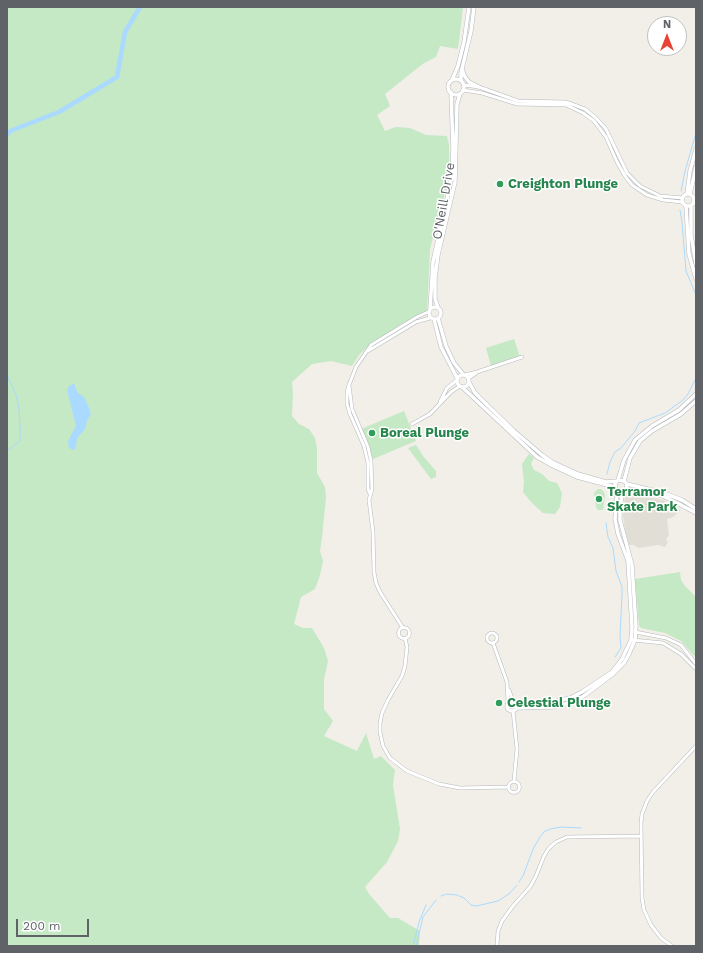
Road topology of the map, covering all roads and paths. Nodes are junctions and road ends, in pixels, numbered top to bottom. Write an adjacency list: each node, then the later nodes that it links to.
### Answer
1 (469, 7): 4 (main road, O'Neill Drive)
2 (474, 7): 3 (main road, O'Neill Drive)
3 (462, 68): 5 (main road, O'Neill Drive); 6 (main road)
4 (452, 80): 5 (main road); 7 (main road, O'Neill Drive)
5 (462, 83): 6 (street); 8 (main road, O'Neill Drive)
6 (479, 87): 9 (street)
7 (451, 92): 8 (main road); 20 (main road, O'Neill Drive)
8 (462, 92): 9 (street); 19 (main road, O'Neill Drive)
9 (566, 103): 14 (street)
10 (696, 149): 12 (main road)
11 (696, 167): 12 (main road)
12 (688, 194): 13 (main road); 14 (main road)
13 (695, 198): 15 (main road)
14 (683, 200): 16 (main road)
15 (694, 204): 16 (main road); 17 (main road)
16 (686, 206): 18 (main road)
17 (696, 264)
18 (696, 279)
19 (438, 307): 20 (main road); 21 (main road, O'Neill Drive)
20 (429, 310): 22 (main road, O'Neill Drive); 23 (street)
21 (438, 318): 22 (main road); 26 (main road, O'Neill Drive)
22 (432, 319): 23 (street); 27 (main road, O'Neill Drive)
23 (368, 351): 42 (street)
24 (522, 357): 25 (street)
25 (477, 372): 26 (street); 28 (street)
26 (464, 374): 27 (main road); 28 (main road, O'Neill Drive)
27 (457, 379): 29 (main road, O'Neill Drive); 32 (street)
28 (469, 380): 29 (main road); 36 (main road, O'Neill Drive)
29 (461, 387): 32 (street); 38 (main road, O'Neill Drive)
30 (696, 394): 33 (main road)
31 (696, 400): 35 (main road)
32 (440, 404): 34 (street)
33 (674, 414): 35 (main road); 36 (main road)
34 (412, 424)
35 (658, 427): 37 (main road)
36 (618, 481): 37 (main road, O'Neill Drive); 38 (main road)
37 (625, 482): 39 (main road); 40 (main road, O'Neill Drive)
38 (616, 489): 39 (main road, O'Neill Drive); 43 (main road)
39 (625, 490): 41 (main road, O'Neill Drive); 43 (main road)
40 (696, 509)
41 (696, 513)
42 (403, 628): 44 (street); 44 (street)
43 (634, 632): 45 (main road); 47 (street)
44 (405, 638): 56 (street)
45 (633, 640): 48 (street); 53 (main road)
46 (493, 643): 51 (street)
47 (684, 648): 48 (street); 49 (street)
48 (680, 654): 50 (street)
49 (696, 664)
50 (696, 669)
51 (508, 687): 52 (street); 53 (street)
52 (508, 702): 53 (main road); 53 (main road)
53 (514, 707): 55 (street)
54 (696, 746): 57 (street)
55 (514, 781): 56 (street); 56 (street)
56 (509, 787)
57 (641, 836): 58 (street); 59 (street)
58 (496, 946)
59 (672, 946)

